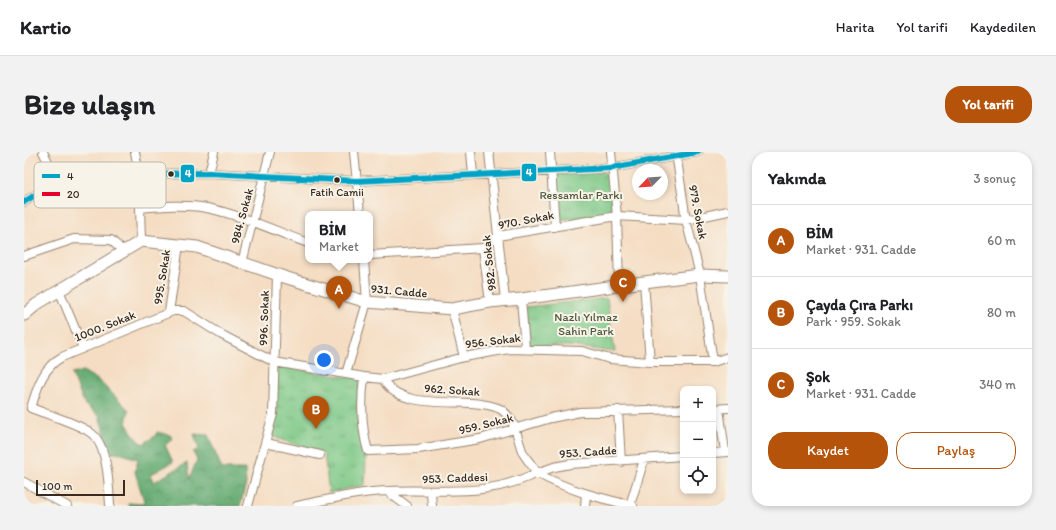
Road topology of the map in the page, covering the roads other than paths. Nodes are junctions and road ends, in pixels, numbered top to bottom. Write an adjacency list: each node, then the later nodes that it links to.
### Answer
1 (43, 152): 12 (street)
2 (135, 152): 13 (street)
3 (214, 152): 16 (street)
4 (270, 152): 20 (street, 984. Sokak)
5 (354, 152): 21 (street)
6 (471, 152): 19 (street)
7 (489, 152): 17 (street, 982. Sokak)
8 (550, 152): 15 (street)
9 (611, 152): 14 (street)
10 (698, 152): 11 (street)
11 (676, 154): 14 (street); 29 (street, 979. Sokak)
12 (48, 162)
13 (137, 162)
14 (611, 168): 15 (street); 28 (street)
15 (551, 170): 17 (street); 31 (street)
16 (209, 173): 18 (street); 20 (street)
17 (491, 173): 19 (street); 32 (street, 982. Sokak)
18 (166, 174)
19 (473, 174): 21 (street)
20 (265, 176): 21 (street); 30 (street, 984. Sokak)
21 (356, 181): 26 (street)
22 (34, 196): 23 (street)
23 (24, 202)
24 (166, 206): 30 (street)
25 (140, 208): 33 (street)
26 (360, 211)
27 (728, 211): 29 (street)
28 (617, 216): 29 (street, 970. Sokak); 31 (street, 970. Sokak); 46 (street)
29 (686, 220): 43 (street, 979. Sokak)
30 (253, 222): 34 (street); 40 (street, 984. Sokak)
31 (555, 227): 32 (street, 970. Sokak)
32 (498, 236): 36 (street, 970. Sokak); 49 (street, 982. Sokak)
33 (141, 241): 35 (main road, 931. Cadde); 37 (main road)
34 (305, 242)
35 (179, 245): 40 (main road, 931. Cadde); 53 (street, 995. Sokak)
36 (483, 248): 38 (street); 51 (street, 982. Sokak)
37 (123, 251): 39 (street); 47 (main road)
38 (373, 255)
39 (24, 256)
40 (242, 263): 42 (main road, 931. Cadde)
41 (364, 263): 50 (street)
42 (277, 275): 50 (main road, 931. Cadde); 59 (street, 996. Sokak)
43 (700, 275): 44 (main road, 931. Cadde); 45 (main road, 931. Cadde); 61 (street, 979. Sokak)
44 (728, 276)
45 (644, 282): 46 (main road, 931. Cadde); 60 (street)
46 (619, 285): 48 (main road, 931. Cadde)
47 (59, 290): 54 (main road); 55 (street)
48 (521, 299): 49 (main road, 931. Cadde); 56 (street)
49 (505, 300): 51 (main road, 931. Cadde)
50 (367, 302): 52 (main road, 931. Cadde); 62 (street)
51 (490, 302): 52 (main road, 931. Cadde)
52 (452, 310): 57 (street)
53 (169, 312): 55 (street, 1000. Sokak); 59 (street, 1000. Sokak)
54 (24, 315)
55 (83, 348): 82 (street, 1000. Sokak)
56 (526, 348): 57 (street, 956. Sokak); 60 (street, 956. Sokak)
57 (464, 357): 64 (street, 956. Sokak)
58 (728, 357): 61 (street, 956. Sokak)
59 (274, 362): 62 (street, 1000. Sokak); 69 (street, 996. Sokak)
60 (650, 362): 61 (street, 956. Sokak)
61 (713, 362)
62 (346, 374): 63 (street, 1000. Sokak)
63 (364, 377): 64 (street, 1000. Sokak); 68 (street, 959. Sokak)
64 (383, 379): 68 (street, 962. Sokak)
65 (680, 409): 67 (street, 959. Sokak)
66 (720, 409): 70 (street)
67 (618, 410): 68 (street, 959. Sokak); 75 (street)
68 (517, 429): 76 (street)
69 (266, 443): 72 (street); 83 (street, 996. Sokak)
70 (727, 452): 71 (street)
71 (716, 453)
72 (320, 455)
73 (680, 456): 74 (street, 953. Cadde)
74 (644, 460): 75 (street, 953. Cadde); 88 (street)
75 (620, 462): 76 (street, 953. Cadde)
76 (537, 473): 79 (street, 953. Caddesi); 80 (street)
77 (24, 482): 81 (street)
78 (387, 491): 79 (street, 953. Caddesi); 84 (street, 953. Caddesi); 85 (street)
79 (432, 492): 86 (street)
80 (586, 494): 87 (street); 88 (street)
81 (67, 506)
82 (110, 506)
83 (248, 506)
84 (296, 506)
85 (407, 506)
86 (432, 506)
87 (585, 506)
88 (632, 506)

